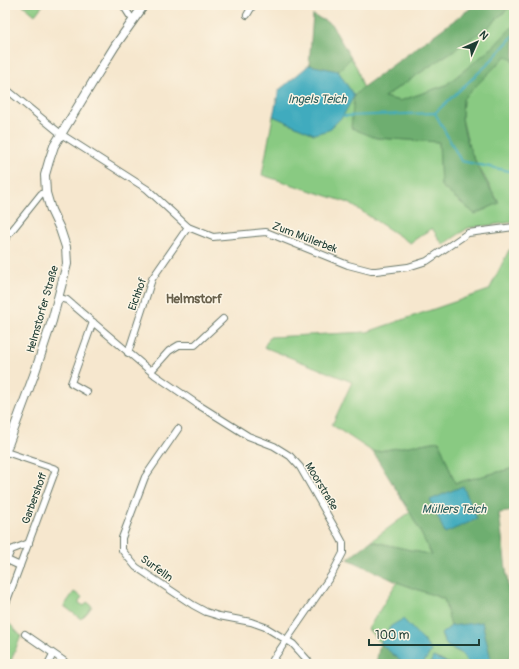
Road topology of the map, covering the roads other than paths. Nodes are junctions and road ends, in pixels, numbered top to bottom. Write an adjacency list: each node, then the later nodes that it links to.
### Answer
1 (123, 5): 5 (street)
2 (144, 5): 5 (main road, Helmstorfer Straße)
3 (253, 5): 4 (street)
4 (247, 15)
5 (133, 19): 7 (main road, Helmstorfer Straße)
6 (5, 88): 7 (street, Zum Müllerbek)
7 (61, 134): 8 (main road, Helmstorfer Straße); 9 (street, Zum Müllerbek)
8 (46, 193): 11 (street); 12 (main road, Helmstorfer Straße)
9 (188, 227): 10 (street, Zum Müllerbek); 15 (street, Eichhof)
10 (514, 227)
11 (5, 239)
12 (59, 298): 14 (street, Moorstraße); 19 (main road, Helmstorfer Straße)
13 (224, 319): 16 (street)
14 (93, 322): 15 (street, Moorstraße); 17 (street)
15 (128, 353): 16 (street, Moorstraße)
16 (151, 371): 24 (street, Moorstraße)
17 (86, 392)
18 (178, 429): 24 (street, Surfelln)
19 (5, 452): 20 (street, Garbershoff)
20 (29, 543): 21 (street, Garbershoff); 21 (street)
21 (20, 566): 22 (street, Garbershoff)
22 (5, 606)
23 (25, 634): 25 (street)
24 (287, 639): 28 (street, Moorstraße); 29 (street)
25 (53, 654): 26 (street); 27 (street)
26 (48, 664)
27 (62, 664)
28 (270, 664)
29 (311, 664)

